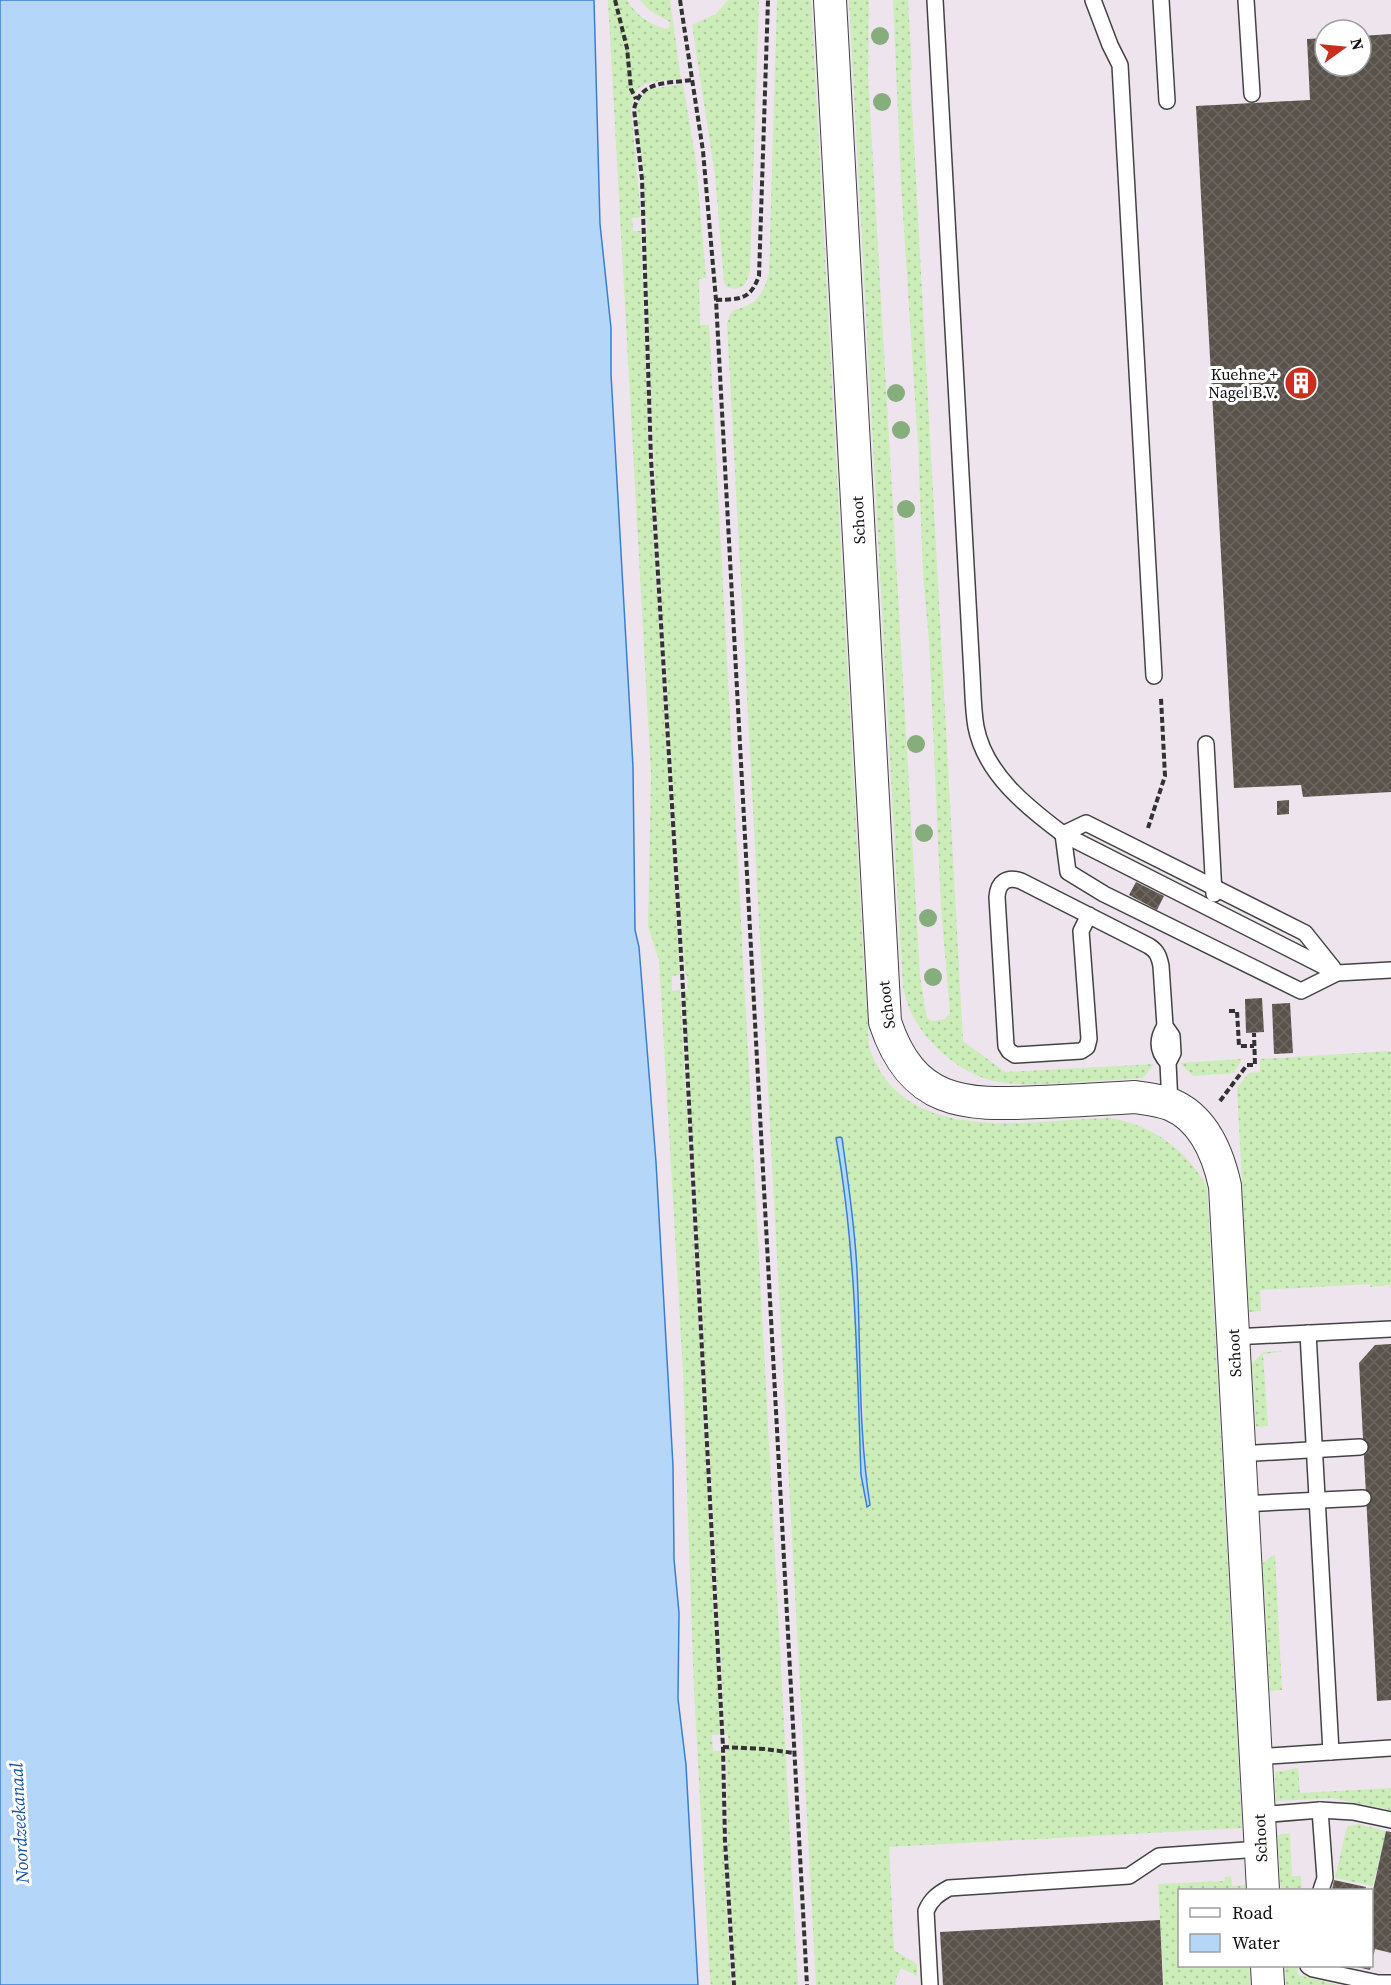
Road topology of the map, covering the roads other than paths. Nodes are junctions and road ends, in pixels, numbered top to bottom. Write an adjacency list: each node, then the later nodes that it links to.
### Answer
1 (830, 0): 16 (street, Schoot)
2 (934, 0): 10 (lane)
3 (1093, 0): 8 (lane)
4 (1161, 0): 7 (lane)
5 (1246, 0): 6 (lane)
6 (1252, 94)
7 (1167, 101)
8 (1154, 676)
9 (1206, 744): 11 (lane)
10 (1063, 834): 11 (lane); 12 (lane); 15 (lane)
11 (1213, 887): 12 (lane); 15 (lane)
12 (1215, 911): 15 (lane)
13 (1089, 915): 13 (lane); 16 (lane)
14 (1391, 970): 15 (lane)
15 (1337, 973)
16 (1170, 1104): 19 (street, Schoot)
17 (1391, 1329): 18 (lane)
18 (1308, 1334): 19 (lane); 21 (lane)
19 (1233, 1337): 22 (street, Schoot)
20 (1360, 1447): 21 (lane)
21 (1315, 1449): 22 (lane); 24 (lane)
22 (1239, 1454): 25 (street, Schoot)
23 (1363, 1497): 24 (lane)
24 (1317, 1500): 25 (lane); 27 (lane)
25 (1242, 1504): 28 (street, Schoot)
26 (1391, 1748): 27 (lane)
27 (1331, 1752): 28 (lane)
28 (1255, 1757): 30 (street, Schoot)
29 (1320, 1810): 30 (lane); 31 (lane); 34 (lane)
30 (1258, 1815): 32 (street, Schoot)
31 (1391, 1820)
32 (1260, 1849): 33 (street, Schoot); 38 (lane)
33 (1263, 1889)
34 (1322, 1889)
35 (1267, 1967): 39 (street)
36 (1310, 1967): 37 (lane)
37 (1391, 1983)
38 (930, 1985)
39 (1268, 1985)

